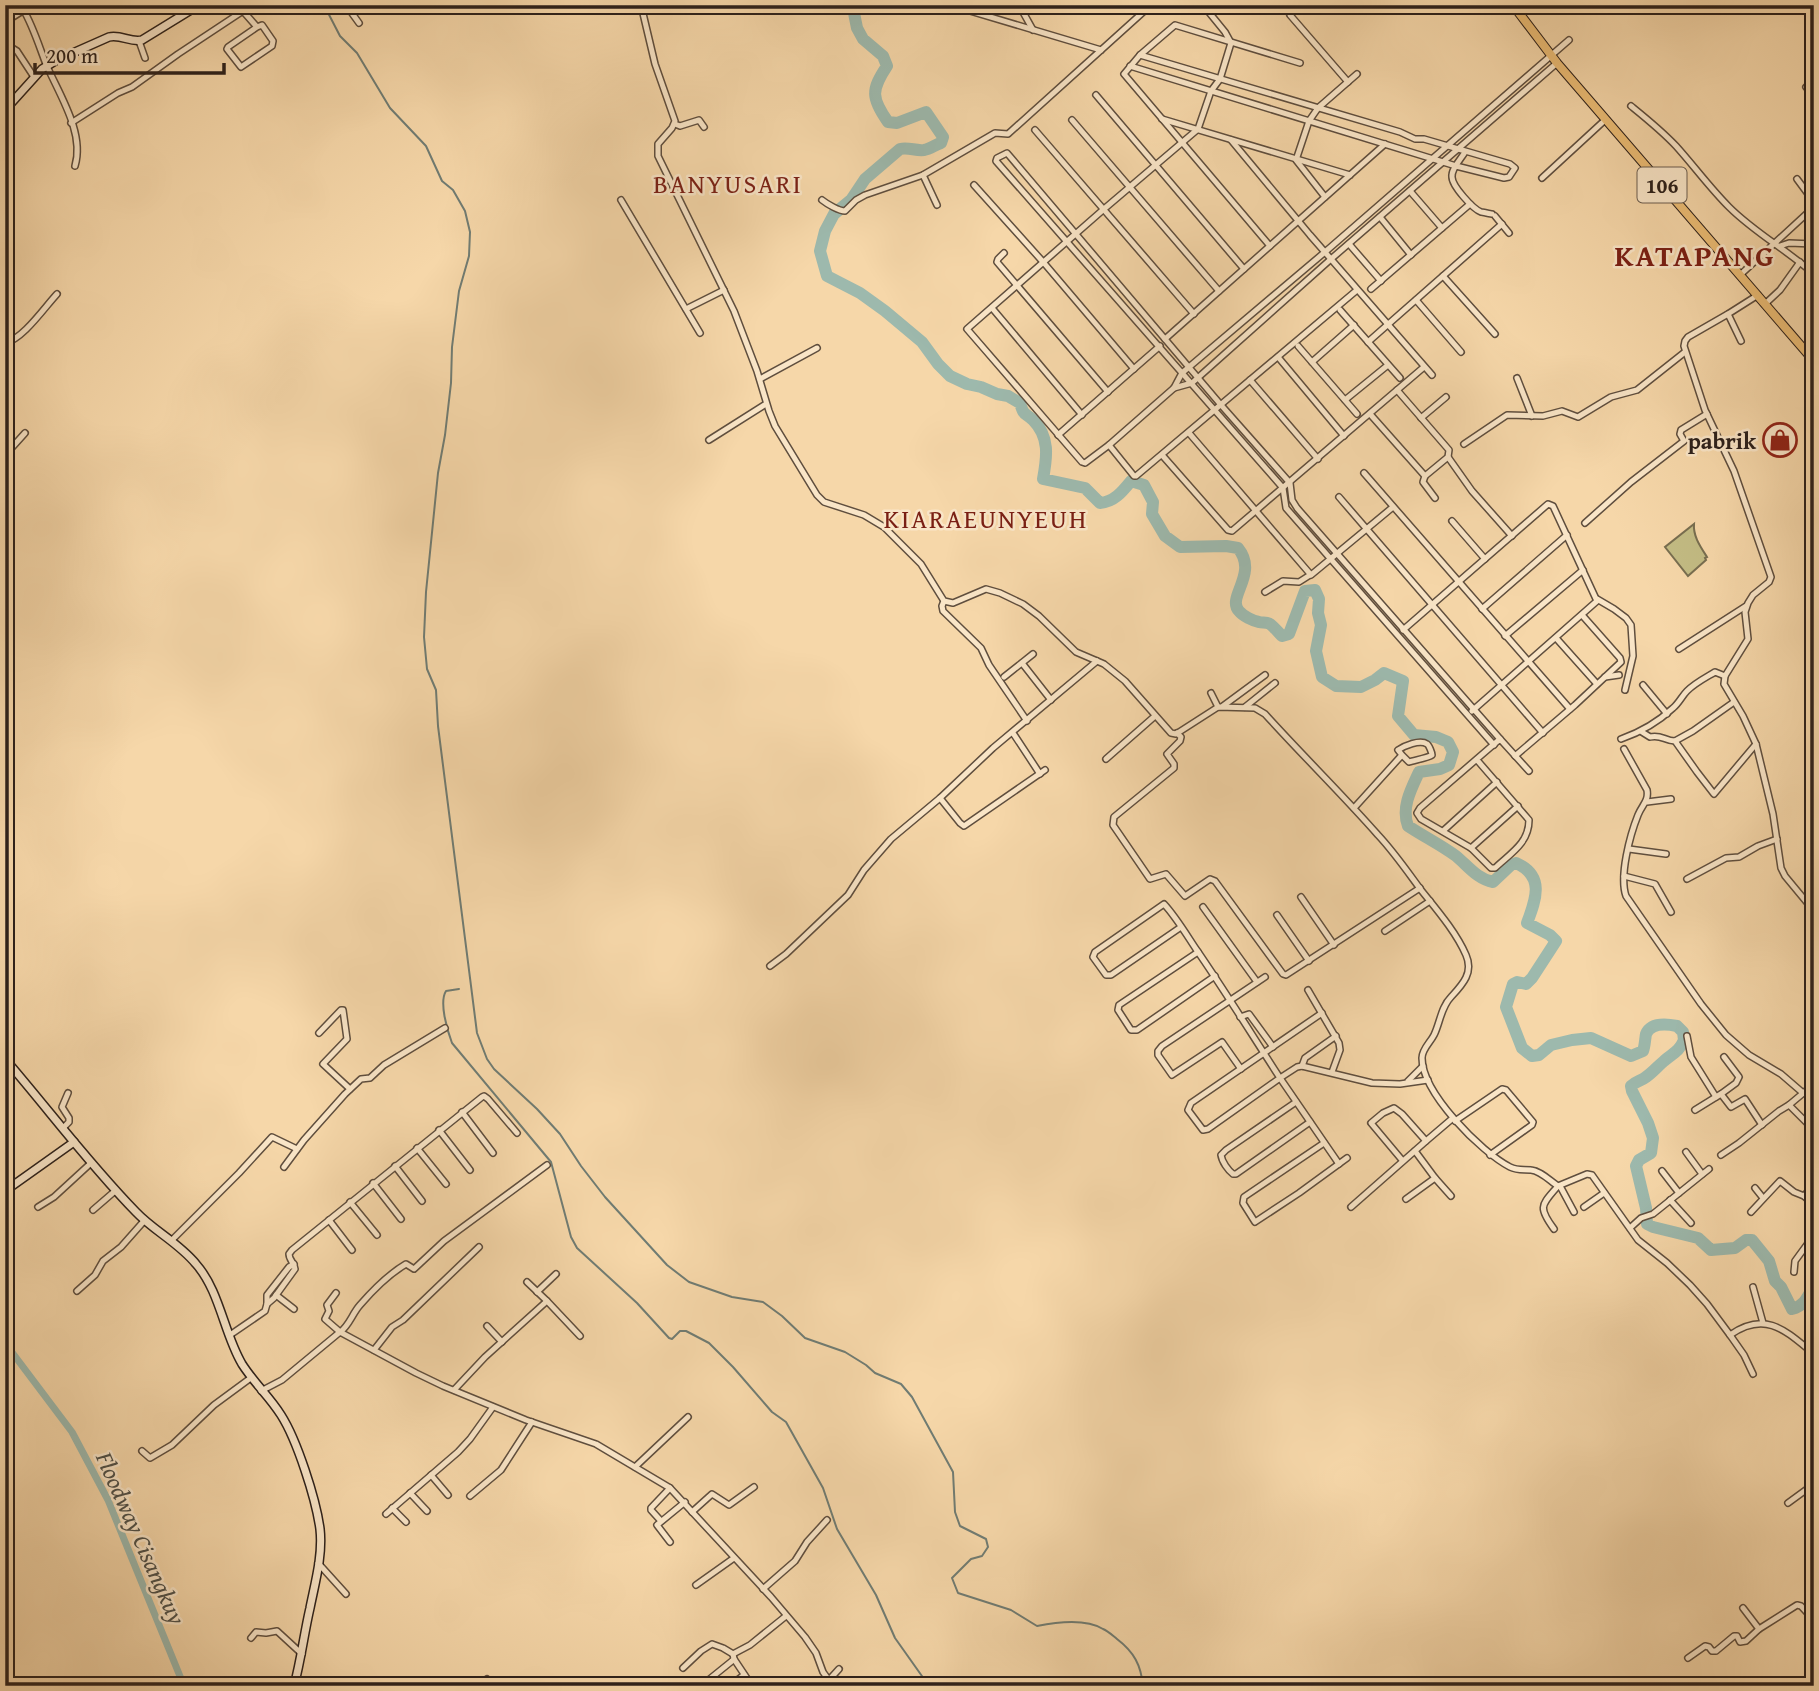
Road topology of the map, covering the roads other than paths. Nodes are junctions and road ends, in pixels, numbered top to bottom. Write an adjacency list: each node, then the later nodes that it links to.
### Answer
1 (199, 5): 18 (street)
2 (346, 5): 13 (street)
3 (641, 5): 43 (street)
4 (950, 5): 15 (street)
5 (1019, 5): 15 (street)
6 (1151, 5): 20 (street)
7 (1203, 5): 19 (street)
8 (1513, 5): 23 (main road, 106)
9 (5, 9): 10 (street)
10 (24, 10): 12 (street); 26 (street)
11 (1290, 15): 30 (street)
12 (5, 22)
13 (359, 23)
14 (257, 27): 14 (street); 42 (street)
15 (1033, 30): 20 (street)
16 (5, 40): 28 (street)
17 (1569, 40): 23 (street)
18 (139, 41): 22 (street); 26 (street)
19 (1231, 43): 21 (street); 24 (street); 29 (street)
20 (1101, 50): 59 (street)
21 (1140, 55): 25 (street); 29 (street)
22 (145, 58)
23 (1554, 60): 40 (main road, 106); 50 (street); 51 (street)
24 (1300, 63)
25 (1130, 66): 32 (street); 38 (street)
26 (45, 67): 28 (street); 42 (street)
27 (1357, 74): 30 (street)
28 (34, 77): 37 (street)
29 (1220, 79): 32 (street); 36 (street)
30 (1348, 82): 36 (street)
31 (1806, 87): 34 (street)
32 (1211, 91): 41 (street); 45 (street)
33 (1096, 95): 57 (street)
34 (1814, 96)
35 (1631, 106): 82 (street)
36 (1318, 108): 41 (street); 50 (street)
37 (5, 110)
38 (1162, 119): 45 (street); 48 (street)
39 (1072, 120): 64 (street)
40 (1605, 120): 61 (street); 92 (main road, 106)
41 (1309, 121): 49 (street); 54 (street)
42 (71, 123): 56 (street)
43 (675, 124): 44 (street); 97 (street)
44 (704, 127)
45 (1198, 129): 47 (street); 48 (street)
46 (1035, 130): 72 (street)
47 (1231, 140): 54 (street); 74 (street)
48 (1182, 144): 57 (street); 83 (street)
49 (1385, 144): 53 (street); 60 (street)
50 (1447, 147): 51 (street); 53 (street)
51 (1458, 150): 52 (street); 55 (street)
52 (1465, 152): 58 (street); 58 (street)
53 (1432, 159): 55 (street); 84 (street)
54 (1296, 160): 60 (street); 66 (street)
55 (1444, 163): 58 (street); 65 (street)
56 (75, 166)
57 (1156, 166): 64 (street); 90 (street)
58 (1456, 166): 69 (street)
59 (923, 175): 68 (street); 71 (street)
60 (1350, 175): 66 (street)
61 (1542, 178)
62 (1797, 179): 70 (street)
63 (974, 185): 88 (street)
64 (1130, 187): 72 (street); 99 (street)
65 (1410, 191): 73 (street); 76 (street)
66 (1325, 197): 74 (street)
67 (621, 200): 105 (street)
68 (822, 200)
69 (1470, 204): 75 (street); 76 (street)
70 (1814, 204): 82 (street)
71 (937, 205)
72 (1104, 209): 78 (street); 107 (street)
73 (1380, 217): 80 (street); 86 (street)
74 (1298, 221): 83 (street); 84 (street)
75 (1502, 225): 77 (street); 93 (street)
76 (1442, 228): 86 (street)
77 (1509, 233)
78 (1075, 234): 79 (street); 79 (street); 113 (street)
79 (1068, 241): 88 (street); 117 (street)
80 (1349, 244): 87 (street); 94 (street)
81 (1814, 244): 82 (street)
82 (1777, 245): 89 (street); 92 (street)
83 (1270, 246): 90 (street)
84 (1325, 252): 87 (street); 123 (street)
85 (1004, 253): 95 (street)
86 (1411, 255): 94 (street)
87 (1331, 259): 98 (street); 130 (street)
88 (1044, 262): 95 (street); 129 (street)
89 (1799, 264): 91 (street); 103 (street)
90 (1244, 269): 99 (street)
91 (1814, 274)
92 (1740, 275): 101 (main road, 106)
93 (1443, 276): 102 (street); 112 (street)
94 (1381, 281): 96 (street)
95 (1017, 286): 104 (street); 141 (street)
96 (1371, 289)
97 (724, 290): 105 (street); 136 (street)
98 (1357, 290): 109 (street); 122 (street)
99 (1219, 291): 107 (street)
100 (57, 294): 116 (street)
101 (1758, 295): 103 (main road, 106); 108 (street)
102 (1416, 300): 109 (street); 120 (street)
103 (1765, 304): 124 (main road, 106)
104 (992, 308): 150 (street); 155 (street)
105 (688, 309): 111 (street)
106 (1340, 310): 110 (street)
107 (1194, 314): 113 (street)
108 (1728, 314): 114 (street); 121 (street)
109 (1386, 325): 115 (street); 128 (street)
110 (1354, 326): 115 (street); 125 (street)
111 (701, 333)
112 (1495, 334)
113 (1165, 339): 127 (street)
114 (1741, 341)
115 (1368, 342): 126 (street)
116 (5, 343)
117 (1160, 346): 129 (street); 131 (street)
118 (1298, 346): 125 (street)
119 (817, 348): 136 (street)
120 (1461, 352)
121 (1685, 352): 149 (street); 151 (street)
122 (1278, 357): 137 (street); 156 (street)
123 (1199, 359): 127 (street); 130 (street)
124 (1814, 361)
125 (1312, 362): 143 (street)
126 (1388, 365): 134 (street); 143 (street)
127 (1189, 367): 131 (street); 133 (street)
128 (1424, 367): 132 (street); 140 (street)
129 (1134, 369): 141 (street)
130 (1207, 369): 133 (street)
131 (1182, 373): 138 (street); 139 (street)
132 (1432, 375)
133 (1198, 378): 138 (street); 145 (street)
134 (1400, 378)
135 (1517, 378): 151 (street)
136 (760, 379): 144 (street)
137 (1250, 380): 145 (street); 163 (street)
138 (1192, 383): 139 (street); 146 (street)
139 (1174, 388): 159 (street)
140 (1397, 390): 148 (street); 152 (street)
141 (1108, 392): 150 (street)
142 (1446, 397): 152 (street)
143 (1345, 400): 147 (street)
144 (766, 404): 157 (street); 185 (street)
145 (1221, 405): 146 (street); 167 (street)
146 (1215, 410): 153 (street); 168 (street)
147 (1357, 414)
148 (1370, 414): 156 (street); 166 (street)
149 (1707, 414): 174 (street); 187 (street)
150 (1082, 415): 155 (street)
151 (1532, 416): 158 (street)
152 (1421, 418): 162 (street)
153 (1189, 432): 161 (street); 172 (street)
154 (25, 433): 160 (street)
155 (1058, 435): 159 (street)
156 (1344, 436): 163 (street)
157 (709, 440)
158 (1464, 444)
159 (1110, 445): 161 (street)
160 (6, 450): 164 (street)
161 (1162, 455): 172 (street)
162 (1448, 457): 166 (street); 176 (street)
163 (1318, 458): 167 (street)
164 (5, 467)
165 (1364, 473): 171 (street)
166 (1425, 476): 170 (street)
167 (1290, 483): 168 (street); 178 (street)
168 (1283, 488): 172 (street); 178 (street)
169 (1339, 497): 175 (street)
170 (1435, 498)
171 (1393, 507): 175 (street); 182 (street)
172 (1257, 511): 181 (street)
173 (1452, 521): 179 (street)
174 (1584, 523)
175 (1367, 530): 178 (street); 186 (street)
176 (1512, 536): 177 (street); 179 (street)
177 (1567, 536): 180 (street); 188 (street)
178 (1335, 557): 181 (street); 190 (street); 191 (street)
179 (1485, 559): 182 (street)
180 (1583, 570): 184 (street); 192 (street)
181 (1310, 575): 183 (street)
182 (1458, 582): 186 (street); 188 (street)
183 (1265, 592)
184 (1597, 598): 189 (street); 208 (street)
185 (944, 601): 196 (street); 218 (street)
186 (1432, 605): 190 (street); 207 (street)
187 (1746, 606): 194 (street); 201 (street)
188 (1482, 609): 192 (street)
189 (1582, 615): 193 (street); 203 (street)
190 (1403, 630): 191 (street); 215 (street)
191 (1398, 635): 215 (street)
192 (1505, 636): 197 (street)
193 (1556, 638): 197 (street); 205 (street)
194 (1679, 649)
195 (1033, 654): 198 (street)
196 (1097, 661): 210 (street); 217 (street)
197 (1528, 662): 207 (street); 214 (street)
198 (1022, 663): 202 (street); 210 (street)
199 (1265, 675): 212 (street)
200 (1619, 675): 203 (street)
201 (1725, 676): 211 (street); 216 (street)
202 (1004, 677)
203 (1605, 677): 205 (street)
204 (1275, 683): 213 (street)
205 (1597, 684): 214 (street)
206 (1643, 685): 216 (street)
207 (1500, 686): 215 (street); 222 (street)
208 (1625, 690)
209 (1210, 693): 212 (street)
210 (1051, 700): 218 (street)
211 (1734, 702): 225 (street); 226 (street)
212 (1220, 706): 213 (street); 221 (street)
213 (1245, 707): 239 (street)
214 (1570, 709): 222 (street)
215 (1470, 713): 223 (street); 227 (street)
216 (1667, 714): 219 (street)
217 (1155, 716): 221 (street); 231 (street)
218 (1025, 723): 220 (street)
219 (1642, 732): 224 (street); 225 (street)
220 (1013, 733): 235 (street); 235 (street)
221 (1177, 733): 258 (street)
222 (1543, 733): 230 (street)
223 (1500, 740): 227 (street); 230 (street)
224 (1620, 740)
225 (1675, 741): 226 (street)
226 (1756, 744): 241 (street)
227 (1494, 745): 232 (street)
228 (1624, 749): 237 (street)
229 (1402, 755): 229 (street); 239 (street)
230 (1515, 756): 233 (street)
231 (1106, 759)
232 (1477, 760): 234 (street); 240 (street)
233 (1529, 771)
234 (1497, 782): 238 (street); 240 (street)
235 (940, 798): 259 (street)
236 (1671, 799): 237 (street)
237 (1646, 802): 243 (street)
238 (1518, 806): 242 (street); 242 (street)
239 (1354, 808): 247 (street)
240 (1443, 831): 242 (street)
241 (1777, 839): 246 (street); 251 (street)
242 (1471, 848)
243 (1629, 849): 244 (street); 245 (street)
244 (1666, 854)
245 (1624, 876): 252 (street); 285 (street)
246 (1687, 879)
247 (1420, 888): 249 (street); 256 (street)
248 (1301, 897): 256 (street)
249 (1430, 901): 255 (street); 276 (street)
250 (1203, 907): 262 (street)
251 (1814, 911)
252 (1671, 912)
253 (1277, 915): 258 (street)
254 (1181, 927): 254 (street); 257 (street)
255 (1385, 931)
256 (1334, 945): 258 (street)
257 (1198, 952): 260 (street); 260 (street)
258 (1309, 961)
259 (771, 966)
260 (1214, 975): 264 (street)
261 (1265, 977): 262 (street)
262 (1257, 982): 264 (street)
263 (1308, 990): 265 (street)
264 (1230, 1001): 266 (street); 277 (street)
265 (1322, 1013): 269 (street); 271 (street)
266 (1240, 1017): 271 (street); 272 (street)
267 (445, 1028): 283 (street)
268 (319, 1032): 283 (street)
269 (1336, 1036): 275 (street); 278 (street)
270 (1687, 1036): 286 (street)
271 (1273, 1047): 272 (street)
272 (1263, 1053): 277 (street); 279 (street)
273 (1724, 1057): 286 (street)
274 (5, 1059): 294 (street)
275 (1302, 1066): 278 (street); 279 (street)
276 (1423, 1066): 280 (street); 281 (street)
277 (1241, 1069): 279 (street)
278 (1332, 1072): 281 (street)
279 (1280, 1078): 287 (street)
280 (1428, 1080): 281 (street); 291 (street)
281 (1407, 1082)
282 (1814, 1084): 285 (street)
283 (350, 1090): 302 (street)
284 (68, 1093): 294 (street)
285 (1803, 1093): 288 (street)
286 (1718, 1095): 289 (street); 293 (street)
287 (1296, 1102): 292 (street); 292 (street)
288 (1790, 1105): 293 (street); 296 (street)
289 (1695, 1110)
290 (462, 1112): 295 (street); 297 (street); 305 (street)
291 (1454, 1119): 298 (street); 307 (street); 307 (street)
292 (1310, 1122): 300 (street)
293 (1762, 1125): 306 (street)
294 (63, 1128): 299 (street)
295 (439, 1130): 301 (street); 316 (street)
296 (1814, 1130)
297 (517, 1133)
298 (1426, 1141): 303 (street); 309 (street)
299 (74, 1142): 310 (street); 325 (street)
300 (1324, 1143): 311 (street); 311 (street)
301 (417, 1148): 313 (street); 321 (street)
302 (297, 1149): 314 (street); 351 (street)
303 (1415, 1151): 309 (street); 319 (street)
304 (1686, 1152): 318 (street)
305 (493, 1153)
306 (1721, 1154)
307 (1490, 1155): 323 (street)
308 (1347, 1158): 311 (street)
309 (1402, 1160): 338 (street)
310 (91, 1163): 326 (street); 337 (street)
311 (1339, 1164)
312 (547, 1165): 368 (street)
313 (395, 1166): 320 (street); 334 (street)
314 (284, 1167)
315 (1709, 1169): 318 (street)
316 (470, 1170)
317 (1662, 1171): 328 (street)
318 (1702, 1174): 328 (street)
319 (1435, 1178): 329 (street); 332 (street)
320 (373, 1184): 335 (street); 343 (street)
321 (446, 1184)
322 (1814, 1184): 330 (street)
323 (1559, 1186): 327 (street); 341 (street); 348 (street)
324 (1755, 1188): 331 (street)
325 (5, 1191)
326 (115, 1191): 340 (street); 345 (street)
327 (1605, 1193): 339 (street); 347 (street)
328 (1679, 1193): 333 (street)
329 (1451, 1196)
330 (1804, 1196): 331 (street); 336 (street)
331 (1763, 1198): 342 (street)
332 (1406, 1199)
333 (1670, 1200): 346 (street); 347 (street)
334 (422, 1201)
335 (350, 1202): 344 (street); 350 (street)
336 (1814, 1205)
337 (38, 1207)
338 (1352, 1207)
339 (1584, 1207)
340 (93, 1210)
341 (1574, 1212)
342 (1751, 1212)
343 (401, 1219)
344 (329, 1220): 353 (street); 354 (street)
345 (145, 1221): 351 (street); 359 (street)
346 (1691, 1223)
347 (1630, 1228): 370 (street)
348 (1554, 1229)
349 (1814, 1234): 355 (street)
350 (377, 1235)
351 (171, 1241): 369 (street)
352 (479, 1247): 373 (street)
353 (352, 1250)
354 (294, 1264): 362 (street); 364 (street)
355 (1794, 1272)
356 (556, 1274): 360 (street)
357 (527, 1282): 360 (street)
358 (1752, 1287): 366 (street)
359 (77, 1291)
360 (537, 1292): 363 (street)
361 (336, 1293): 368 (street)
362 (276, 1295): 364 (street); 365 (street)
363 (547, 1301): 371 (street); 372 (street)
364 (267, 1304): 369 (street)
365 (294, 1309)
366 (1763, 1323): 370 (street); 374 (street)
367 (487, 1326): 372 (street)
368 (340, 1332): 373 (street); 378 (street)
369 (230, 1335): 376 (street)
370 (1730, 1335): 375 (street)
371 (580, 1336)
372 (502, 1342): 377 (street)
373 (374, 1350): 377 (street)
374 (1814, 1354)
375 (1753, 1374)
376 (252, 1377): 378 (street); 382 (street)
377 (454, 1390): 379 (street)
378 (261, 1391): 402 (street)
379 (493, 1407): 381 (street); 384 (street)
380 (688, 1417): 383 (street)
381 (532, 1422): 383 (street); 390 (street)
382 (142, 1451)
383 (635, 1467): 387 (street)
384 (431, 1475): 388 (street); 389 (street)
385 (1814, 1485): 392 (street)
386 (754, 1487): 395 (street)
387 (670, 1488): 391 (street); 398 (street)
388 (410, 1493): 393 (street); 394 (street)
389 (448, 1495)
390 (470, 1496)
391 (685, 1502): 395 (street); 398 (street)
392 (1788, 1503)
393 (392, 1508): 396 (street); 399 (street)
394 (427, 1511)
395 (692, 1512): 401 (street)
396 (386, 1514)
397 (827, 1520): 404 (street)
398 (661, 1521): 400 (street)
399 (406, 1522)
400 (670, 1542)
401 (734, 1558): 403 (street); 404 (street)
402 (318, 1563): 405 (street); 411 (street)
403 (696, 1586)
404 (763, 1588): 407 (street)
405 (346, 1594)
406 (1743, 1608): 409 (street)
407 (786, 1616): 412 (street); 417 (street)
408 (1813, 1616): 409 (street)
409 (1759, 1629): 413 (street)
410 (251, 1638): 411 (street)
411 (302, 1654): 418 (street)
412 (734, 1656): 414 (street); 416 (street); 421 (street)
413 (1688, 1658)
414 (682, 1668)
415 (839, 1669): 417 (street)
416 (744, 1675): 422 (street); 423 (street)
417 (831, 1683)
418 (294, 1686)
419 (478, 1686): 420 (street)
420 (495, 1686)
421 (701, 1686)
422 (730, 1686)
423 (752, 1686)

